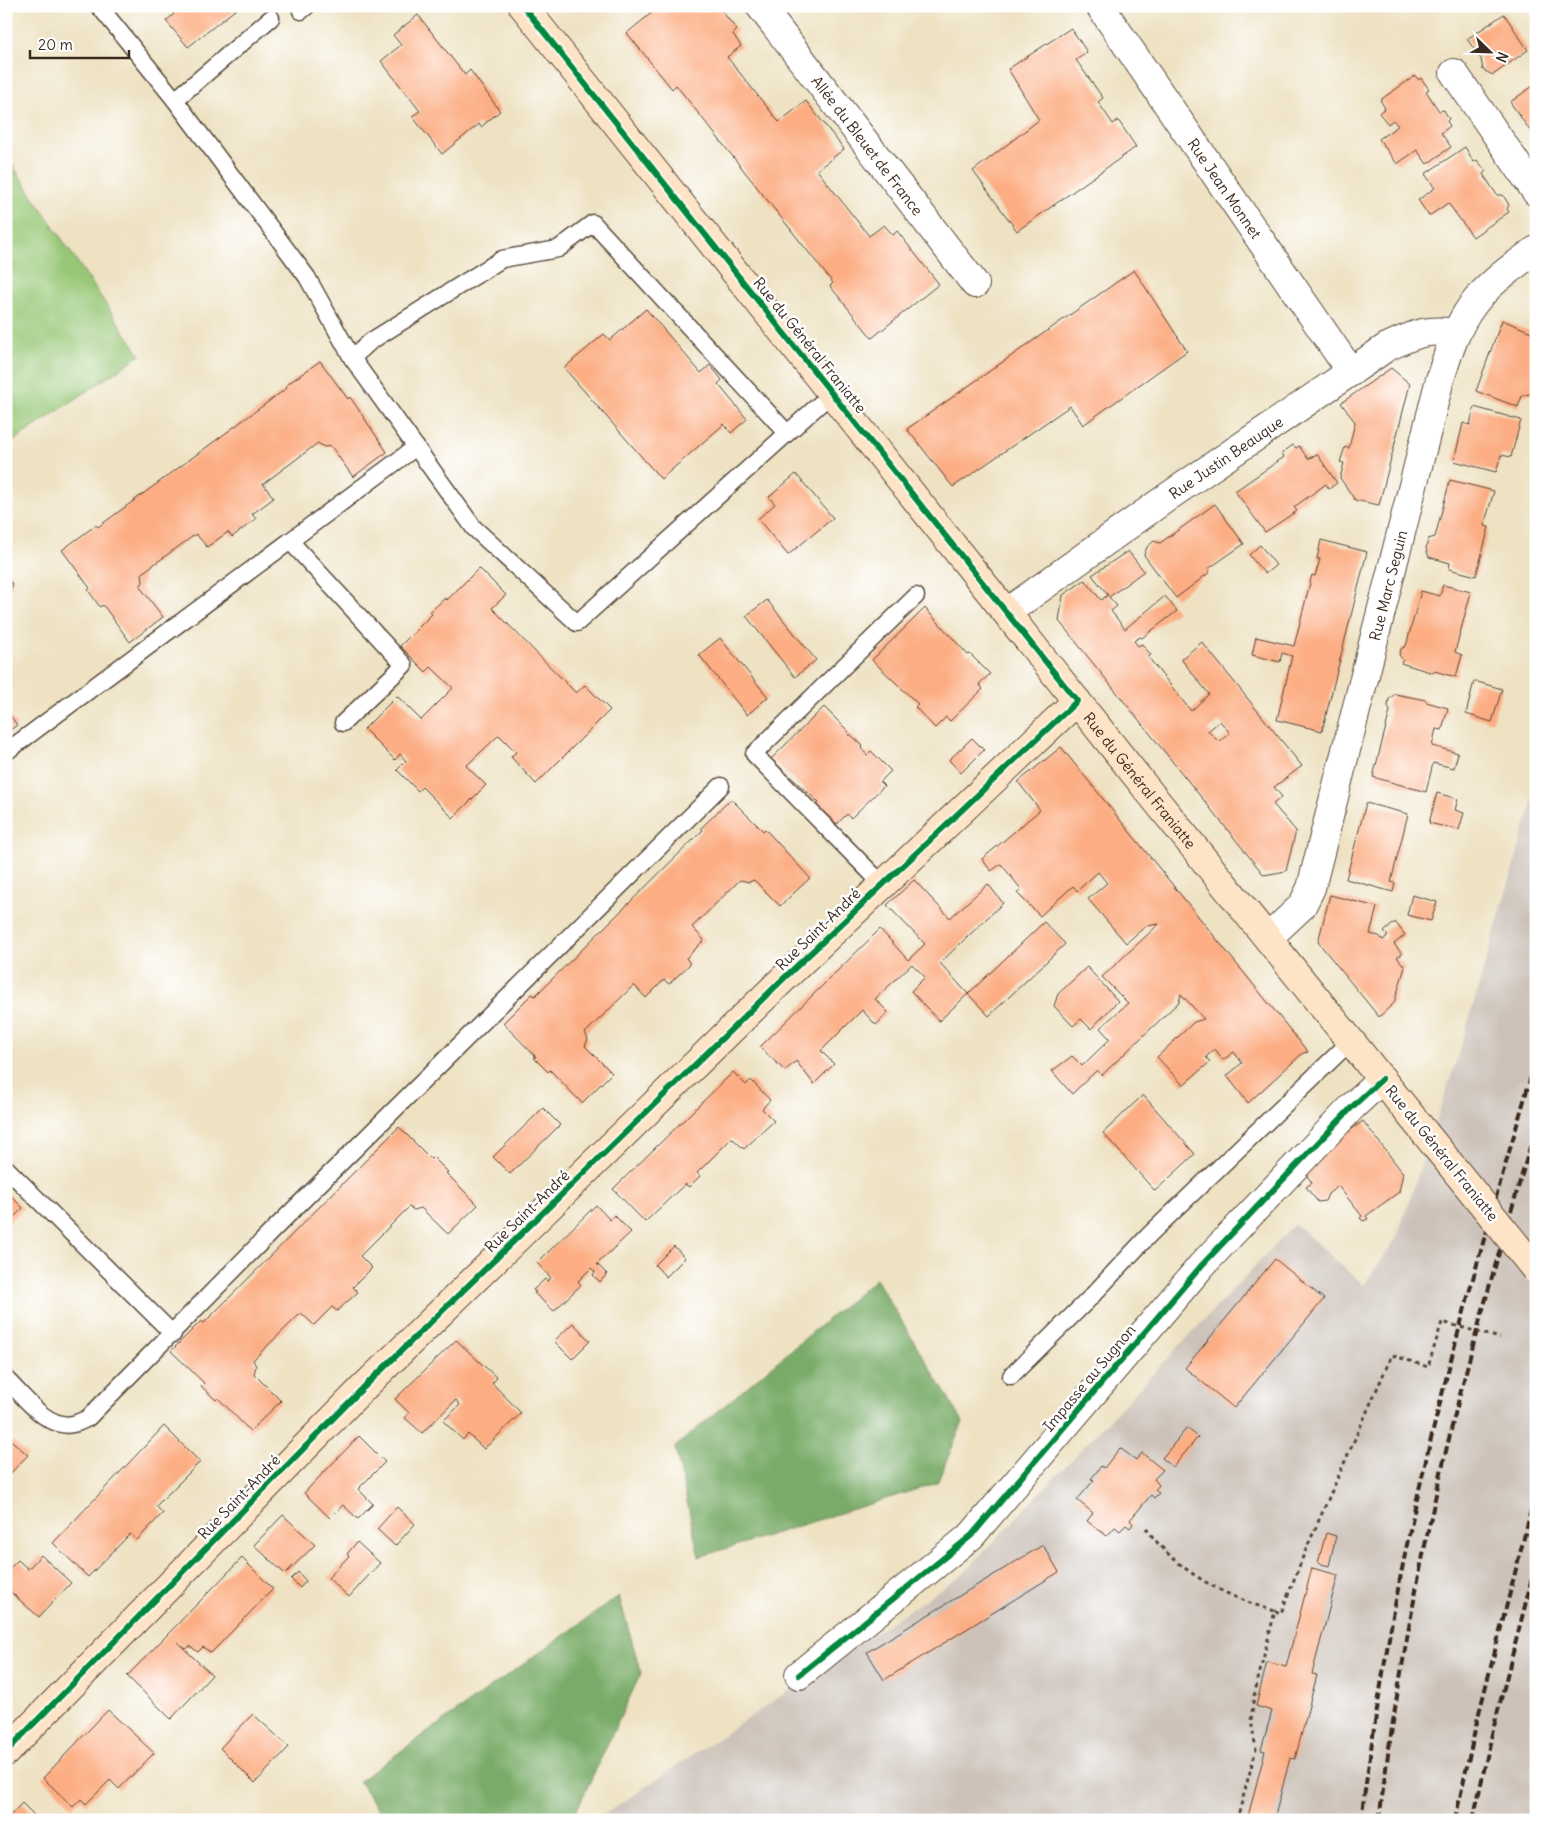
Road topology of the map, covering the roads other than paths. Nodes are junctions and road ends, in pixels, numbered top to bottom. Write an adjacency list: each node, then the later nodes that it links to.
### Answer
1 (98, 6): 7 (lane)
2 (523, 6): 14 (main road, Rue du Général Franiatte)
3 (760, 6): 10 (street, Allée du Bleuet de France)
4 (1100, 6): 13 (street, Rue Jean Monnet)
5 (271, 18): 7 (lane)
6 (1454, 73): 8 (street)
7 (175, 100): 12 (lane)
8 (1536, 192)
9 (1536, 250): 11 (street, Rue Marc Seguin)
10 (976, 284)
11 (1456, 333): 13 (street, Rue Justin Beauque); 25 (street, Rue Marc Seguin)
12 (352, 358): 15 (lane); 16 (lane)
13 (1350, 372): 19 (street, Rue Justin Beauque)
14 (832, 393): 15 (lane); 19 (main road, Rue du Général Franiatte)
15 (787, 433): 16 (lane)
16 (416, 447): 17 (lane)
17 (290, 541): 21 (lane); 22 (lane)
18 (916, 596): 24 (lane)
19 (1007, 612): 20 (main road, Rue du Général Franiatte)
20 (1077, 701): 24 (main road, Rue Saint-André); 25 (main road, Rue du Général Franiatte)
21 (343, 723)
22 (6, 752)
23 (721, 786): 30 (lane)
24 (883, 885): 34 (main road, Rue Saint-André)
25 (1268, 938): 26 (main road, Rue du Général Franiatte)
26 (1351, 1041): 27 (main road, Rue du Général Franiatte); 31 (lane)
27 (1382, 1079): 29 (main road, Rue du Général Franiatte, bridge); 33 (street, Impasse au Sugnon)
28 (6, 1168): 30 (lane)
29 (1536, 1270)
30 (173, 1334): 32 (lane)
31 (1011, 1376)
32 (6, 1379)
33 (799, 1675)
34 (6, 1752)

